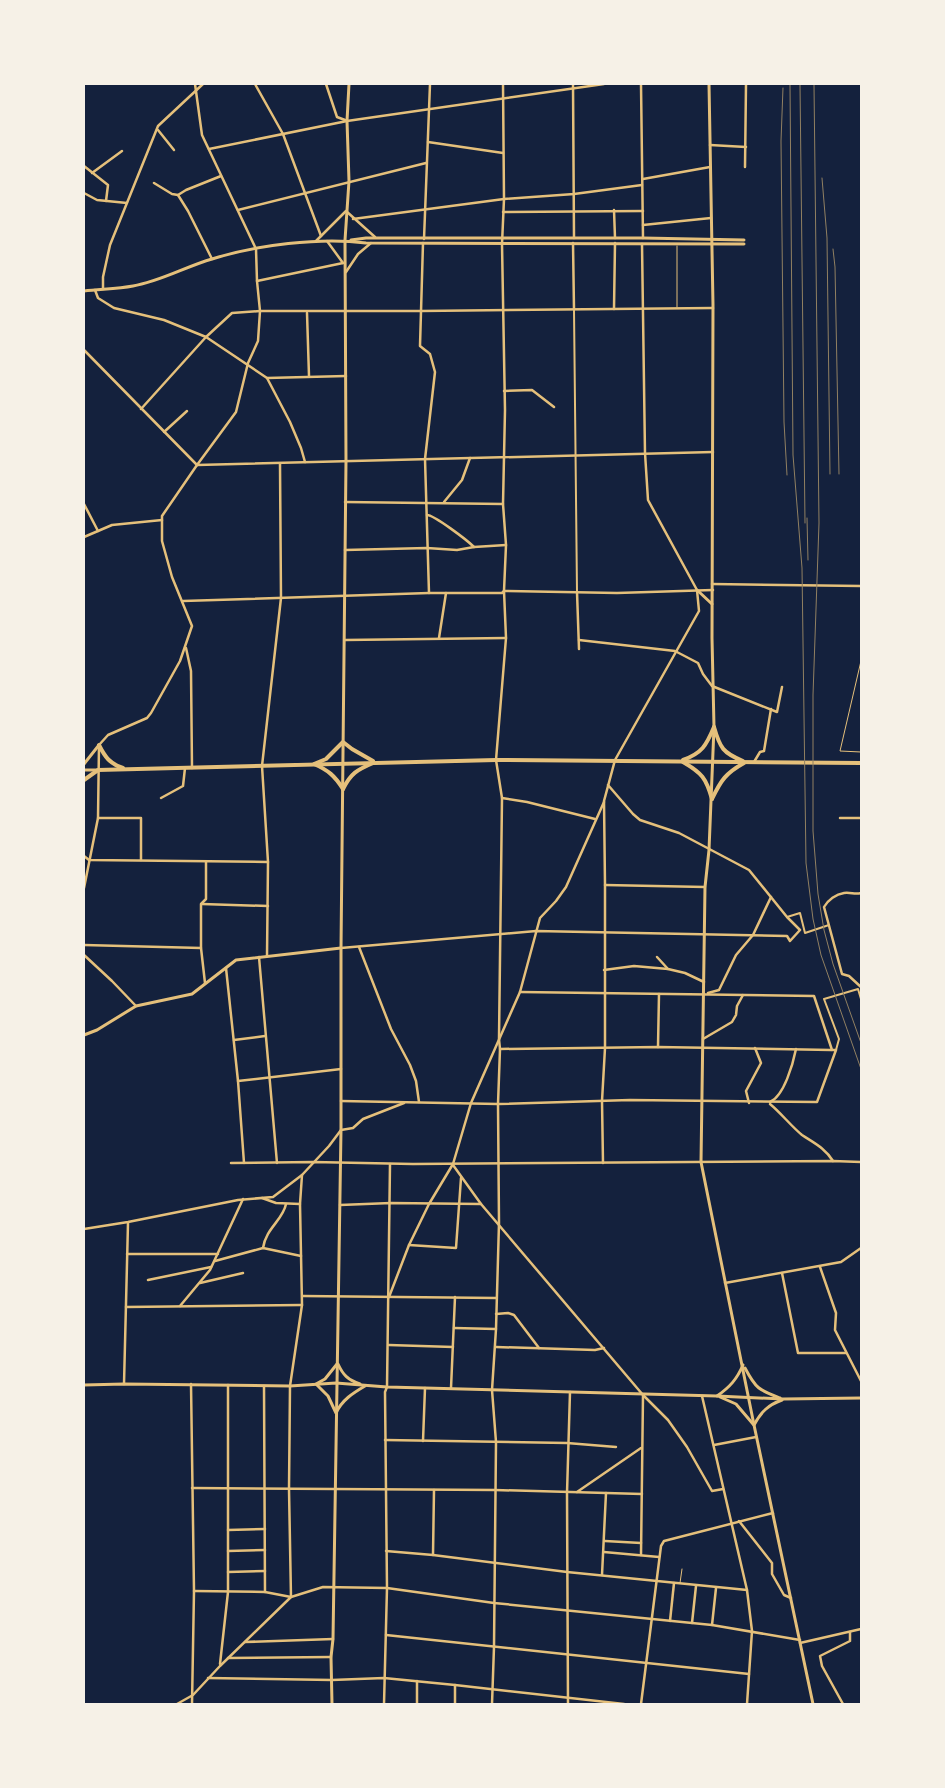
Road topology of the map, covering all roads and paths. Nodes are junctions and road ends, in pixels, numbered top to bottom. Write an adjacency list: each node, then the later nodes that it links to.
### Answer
1 (195, 84): 14 (street)
2 (203, 84): 14 (street)
3 (255, 84): 19 (street)
4 (326, 84): 17 (street)
5 (349, 84): 17 (street)
6 (430, 84): 16 (street)
7 (503, 84): 15 (street)
8 (573, 84): 13 (street)
9 (604, 84): 13 (street)
10 (641, 84): 33 (street)
11 (710, 84): 21 (street)
12 (746, 84): 22 (street)
13 (572, 89): 15 (street); 39 (street)
14 (196, 90): 18 (street); 23 (street)
15 (502, 99): 16 (street); 26 (street)
16 (429, 108): 17 (street); 20 (street)
17 (347, 121): 19 (street); 34 (street)
18 (157, 129): 25 (street); 43 (street)
19 (283, 134): 23 (street); 38 (street)
20 (427, 142): 26 (street); 27 (street)
21 (710, 145): 22 (street); 29 (street)
22 (746, 147): 30 (street)
23 (209, 149): 32 (street)
24 (122, 150): 31 (street)
25 (174, 150)
26 (503, 153): 41 (street)
27 (426, 163): 34 (street); 44 (street)
28 (84, 166): 31 (street)
29 (710, 167): 33 (street); 51 (street)
30 (745, 167)
31 (92, 173): 42 (street)
32 (222, 176): 40 (street); 45 (street)
33 (642, 179): 36 (street)
34 (348, 181): 38 (street); 47 (street)
35 (154, 183): 40 (street)
36 (642, 185): 39 (street); 49 (street)
37 (84, 192): 42 (street)
38 (305, 193): 45 (street); 54 (street)
39 (574, 194): 41 (street); 48 (street)
40 (178, 195): 73 (street)
41 (504, 199): 44 (street); 50 (street)
42 (106, 201): 43 (street)
43 (128, 203): 77 (street)
44 (424, 208): 52 (street); 63 (street)
45 (238, 210): 72 (street)
46 (614, 210): 48 (street); 49 (street); 57 (street)
47 (346, 211): 52 (street); 54 (street); 62 (street)
48 (574, 211): 50 (street); 56 (street)
49 (643, 211): 53 (street)
50 (503, 212): 60 (street)
51 (711, 218): 53 (street); 59 (street)
52 (353, 219): 55 (street)
53 (643, 225): 58 (street)
54 (321, 236): 64 (street)
55 (376, 238): 62 (street); 63 (street)
56 (574, 238): 57 (street); 60 (street)
57 (615, 238): 58 (street)
58 (643, 238): 59 (street)
59 (712, 238): 71 (street); 71 (street)
60 (503, 239): 63 (street); 70 (street)
61 (326, 240): 62 (street); 64 (street); 74 (street)
62 (345, 240): 65 (street); 75 (street)
63 (423, 241): 65 (street); 70 (street); 87 (street)
64 (315, 242): 72 (street)
65 (371, 243): 75 (street)
66 (572, 243): 67 (street); 70 (street); 82 (street)
67 (615, 243): 68 (street); 83 (street)
68 (642, 243): 69 (street); 84 (street)
69 (677, 243): 71 (street); 80 (lane)
70 (502, 244): 85 (street)
71 (712, 244): 81 (street)
72 (256, 249): 73 (street); 76 (street)
73 (212, 259): 77 (street)
74 (343, 263): 75 (street); 76 (street)
75 (346, 272): 89 (street)
76 (257, 281): 86 (street)
77 (103, 289): 79 (street)
78 (84, 290): 79 (street)
79 (95, 290): 90 (street)
80 (677, 308): 81 (street); 84 (street)
81 (713, 308): 101 (street)
82 (574, 309): 83 (street); 85 (street); 103 (street)
83 (614, 309): 84 (street)
84 (644, 309): 102 (street)
85 (503, 310): 87 (street); 96 (street)
86 (260, 311): 88 (street); 90 (street); 92 (street)
87 (421, 311): 89 (street); 106 (street)
88 (307, 312): 89 (street); 93 (street)
89 (346, 312): 94 (street)
90 (206, 337): 92 (street); 98 (street)
91 (84, 350): 98 (street)
92 (248, 363): 95 (street); 110 (street)
93 (309, 376): 94 (street); 95 (street)
94 (346, 376): 107 (street)
95 (268, 378): 108 (street)
96 (504, 392): 97 (street); 104 (street)
97 (554, 407)
98 (141, 410): 100 (street)
99 (187, 411): 100 (street)
100 (164, 432): 110 (street)
101 (713, 452): 102 (street); 124 (street)
102 (645, 453): 103 (street); 126 (street)
103 (576, 455): 104 (street); 129 (street)
104 (503, 457): 105 (street); 115 (street)
105 (470, 458): 106 (street); 113 (street)
106 (425, 459): 107 (street); 112 (street)
107 (346, 461): 108 (street); 111 (street)
108 (305, 462): 109 (street)
109 (280, 463): 110 (street); 133 (street)
110 (197, 465): 117 (street)
111 (345, 502): 112 (street); 123 (street)
112 (427, 502): 113 (street); 116 (street)
113 (444, 502): 115 (street)
114 (84, 504): 118 (street)
115 (503, 504): 120 (street)
116 (427, 515): 121 (street); 122 (street)
117 (162, 520): 118 (street); 134 (street)
118 (98, 531): 119 (street)
119 (84, 537)
120 (506, 545): 121 (street); 128 (street)
121 (474, 546): 122 (street)
122 (427, 548): 123 (street); 130 (street)
123 (345, 550): 132 (street)
124 (712, 584): 125 (street); 127 (street)
125 (861, 586)
126 (697, 590): 127 (street); 129 (street); 135 (street); 142 (street)
127 (713, 590): 135 (street)
128 (504, 591): 129 (street); 131 (street); 137 (street)
129 (577, 592): 139 (street)
130 (429, 593): 131 (street); 132 (street)
131 (446, 593): 136 (street)
132 (345, 597): 133 (street); 138 (street)
133 (280, 598): 134 (street); 162 (street)
134 (182, 601): 140 (street)
135 (712, 604): 144 (street)
136 (439, 638): 137 (street); 138 (street)
137 (506, 638): 151 (street)
138 (345, 640): 148 (street)
139 (579, 640): 141 (street); 142 (street)
140 (186, 647): 149 (street); 164 (street)
141 (579, 649)
142 (675, 651): 144 (street); 152 (street)
143 (861, 661): 150 (lane)
144 (712, 686): 146 (street); 147 (street)
145 (782, 687): 146 (street)
146 (771, 709): 157 (street)
147 (714, 727): 153 (main road); 154 (street); 156 (main road)
148 (343, 742): 155 (main road); 160 (main road); 161 (street)
149 (99, 745): 159 (street); 165 (main road); 167 (street)
150 (861, 752)
151 (496, 760): 152 (main road); 155 (main road); 172 (street)
152 (615, 760): 153 (main road); 169 (street)
153 (681, 761): 154 (main road); 173 (main road)
154 (712, 761): 156 (main road); 173 (street)
155 (375, 762): 161 (main road); 170 (main road)
156 (745, 762): 157 (main road); 173 (main road)
157 (754, 762): 158 (main road)
158 (861, 763)
159 (84, 764)
160 (314, 764): 161 (main road); 162 (main road); 170 (main road)
161 (343, 764): 170 (street)
162 (262, 766): 164 (main road); 184 (street)
163 (185, 768): 164 (main road); 165 (main road); 171 (street)
164 (192, 768)
165 (128, 769): 167 (main road)
166 (84, 770): 167 (street)
167 (98, 770): 168 (main road); 175 (street)
168 (84, 780)
169 (608, 785): 174 (street); 179 (street)
170 (343, 789): 202 (street)
171 (161, 798)
172 (502, 798): 178 (street); 195 (street)
173 (712, 799): 179 (street)
174 (604, 801): 178 (street); 185 (street)
175 (98, 818): 181 (street); 182 (street)
176 (840, 818): 177 (street)
177 (861, 818)
178 (595, 820): 194 (street)
179 (709, 850): 186 (street); 189 (street)
180 (84, 856): 181 (street)
181 (90, 860): 182 (street); 187 (street)
182 (141, 860): 183 (street)
183 (206, 862): 184 (street); 190 (street)
184 (268, 862): 191 (street)
185 (606, 885): 186 (street); 196 (street)
186 (705, 887): 197 (street)
187 (84, 888)
188 (861, 893): 192 (street)
189 (771, 897): 193 (street); 198 (street)
190 (202, 904): 191 (street); 201 (street)
191 (268, 906): 204 (street)
192 (824, 907): 193 (street); 212 (street)
193 (787, 918): 198 (street)
194 (536, 931): 195 (street); 196 (street); 213 (street)
195 (500, 934): 200 (street); 222 (street)
196 (605, 934): 197 (street); 209 (street)
197 (704, 935): 198 (street); 210 (street)
198 (753, 936): 216 (street)
199 (84, 946): 201 (street)
200 (359, 947): 202 (street); 240 (street)
201 (201, 948): 211 (street)
202 (341, 948): 204 (street); 233 (street)
203 (84, 955): 219 (street)
204 (267, 956): 205 (street)
205 (259, 957): 207 (street); 221 (street)
206 (657, 957): 208 (street)
207 (226, 968): 211 (street); 224 (street)
208 (668, 969): 209 (street); 210 (street)
209 (604, 970): 215 (street)
210 (704, 982): 216 (street)
211 (206, 985): 219 (street)
212 (861, 987)
213 (520, 992): 215 (street); 222 (street)
214 (659, 993): 215 (street); 216 (street); 225 (street)
215 (605, 994): 226 (street)
216 (704, 994): 217 (street); 223 (street)
217 (743, 995): 223 (street); 231 (street)
218 (861, 999): 232 (street)
219 (136, 1006): 220 (street)
220 (84, 1034)
221 (265, 1036): 224 (street); 234 (street)
222 (499, 1039): 228 (street); 241 (street)
223 (703, 1039): 229 (street)
224 (234, 1040): 235 (street)
225 (658, 1047): 226 (street); 229 (street)
226 (605, 1048): 228 (street); 237 (street)
227 (755, 1048): 229 (street); 230 (street); 242 (street)
228 (500, 1049): 244 (street)
229 (703, 1049): 238 (street)
230 (796, 1049): 231 (street); 243 (street)
231 (832, 1050): 232 (street)
232 (836, 1050): 243 (street)
233 (341, 1068): 234 (street); 236 (street)
234 (270, 1078): 235 (street); 251 (street)
235 (238, 1081): 254 (street)
236 (341, 1101): 239 (street); 245 (street)
237 (602, 1101): 238 (street); 244 (street); 253 (street)
238 (703, 1101): 242 (street); 248 (street)
239 (406, 1102): 240 (street); 245 (street)
240 (419, 1102): 241 (street)
241 (471, 1103): 244 (street); 256 (street)
242 (749, 1103): 243 (street)
243 (769, 1103): 246 (street)
244 (498, 1104): 257 (street)
245 (341, 1130): 247 (street); 252 (street)
246 (833, 1161): 248 (street); 249 (street)
247 (312, 1162): 251 (street); 252 (street); 258 (street)
248 (701, 1162): 253 (street); 285 (street)
249 (861, 1162)
250 (231, 1163): 254 (street)
251 (277, 1163): 254 (street)
252 (341, 1163): 255 (street); 268 (street)
253 (603, 1163): 257 (street)
254 (244, 1164)
255 (390, 1164): 256 (street); 262 (street)
256 (453, 1164): 257 (street); 259 (street); 265 (street)
257 (498, 1164): 270 (street)
258 (302, 1175): 260 (street); 264 (street)
259 (461, 1177): 266 (street); 267 (street)
260 (262, 1198): 261 (street); 263 (street)
261 (243, 1199): 269 (street); 276 (street)
262 (390, 1203): 265 (street); 268 (street); 288 (street)
263 (286, 1204): 264 (street); 273 (street)
264 (300, 1204): 277 (street)
265 (429, 1204): 266 (street); 272 (street)
266 (460, 1204): 267 (street); 272 (street)
267 (481, 1204): 270 (street)
268 (340, 1205): 287 (street)
269 (128, 1222): 271 (street); 275 (street)
270 (498, 1223): 290 (street); 301 (street)
271 (84, 1229)
272 (409, 1245): 288 (street)
273 (263, 1248): 277 (street); 278 (street)
274 (861, 1248): 279 (street)
275 (127, 1254): 276 (street); 293 (street)
276 (218, 1254): 278 (street)
277 (301, 1256): 286 (street)
278 (215, 1261): 280 (street)
279 (820, 1266): 282 (street); 302 (street)
280 (211, 1267): 283 (street); 284 (street)
281 (243, 1273): 284 (street)
282 (782, 1273): 285 (street); 302 (street)
283 (148, 1280)
284 (200, 1283): 292 (street)
285 (725, 1283): 304 (street)
286 (302, 1296): 287 (street); 291 (street)
287 (338, 1297): 288 (street); 303 (street)
288 (389, 1297): 289 (street); 297 (street)
289 (455, 1297): 290 (street); 295 (street)
290 (496, 1298): 294 (street)
291 (302, 1305): 292 (street); 313 (street)
292 (180, 1306): 293 (street)
293 (126, 1307): 307 (street)
294 (496, 1314): 296 (street); 300 (street)
295 (454, 1328): 296 (street); 298 (street)
296 (496, 1328): 299 (street)
297 (389, 1345): 298 (street); 315 (street)
298 (453, 1347): 317 (street)
299 (495, 1347): 300 (street); 318 (street)
300 (539, 1348): 301 (street)
301 (604, 1348): 320 (street)
302 (846, 1353): 305 (street)
303 (338, 1364): 306 (street); 310 (street); 314 (street)
304 (743, 1364): 322 (street); 323 (street); 325 (street)
305 (861, 1381)
306 (336, 1383): 310 (street); 314 (street); 326 (street)
307 (124, 1384): 308 (street); 311 (street)
308 (191, 1384): 309 (street); 337 (street)
309 (228, 1384): 312 (street); 336 (street)
310 (316, 1384): 313 (street); 326 (street)
311 (84, 1385)
312 (264, 1386): 313 (street); 338 (street)
313 (290, 1386): 340 (street)
314 (366, 1386): 315 (street); 326 (street)
315 (387, 1387): 316 (street); 329 (street)
316 (425, 1388): 317 (street); 330 (street)
317 (451, 1388): 318 (street)
318 (492, 1390): 319 (street); 331 (street)
319 (570, 1392): 320 (street); 332 (street)
320 (643, 1395): 321 (street); 335 (street); 341 (street)
321 (702, 1396): 322 (street); 333 (street)
322 (717, 1396): 323 (street); 327 (street)
323 (749, 1398): 325 (street); 327 (street)
324 (861, 1398): 325 (street)
325 (783, 1400): 327 (street)
326 (336, 1413): 339 (street)
327 (754, 1425): 328 (street)
328 (756, 1437): 333 (street); 349 (street)
329 (385, 1440): 330 (street); 342 (street)
330 (423, 1441): 331 (street)
331 (496, 1442): 332 (street); 344 (street)
332 (568, 1443): 334 (street); 345 (street)
333 (714, 1446): 341 (street)
334 (616, 1447)
335 (641, 1448): 346 (street); 348 (street)
336 (228, 1487): 337 (street); 338 (street); 353 (street)
337 (192, 1488): 376 (street)
338 (264, 1488): 340 (street); 352 (street)
339 (335, 1488): 340 (street); 342 (street); 372 (street)
340 (289, 1489): 380 (street)
341 (723, 1489): 351 (street)
342 (386, 1490): 343 (street); 358 (street)
343 (434, 1490): 344 (street); 360 (street)
344 (495, 1490): 345 (street); 363 (street)
345 (567, 1493): 346 (street); 367 (street)
346 (576, 1493): 347 (street)
347 (606, 1493): 348 (street); 354 (street)
348 (642, 1494): 355 (street)
349 (773, 1513): 350 (street); 381 (street)
350 (739, 1521): 351 (street); 381 (street)
351 (732, 1523): 362 (street); 377 (street)
352 (265, 1529): 353 (street); 356 (street)
353 (228, 1530): 357 (street)
354 (604, 1540): 355 (street); 359 (street)
355 (641, 1543): 361 (street)
356 (265, 1550): 357 (street); 365 (street)
357 (228, 1551): 366 (street)
358 (386, 1551): 360 (street); 374 (street)
359 (604, 1552): 361 (street); 368 (street)
360 (433, 1555): 363 (street)
361 (641, 1555): 362 (street)
362 (659, 1557): 369 (street)
363 (494, 1564): 367 (street); 382 (street)
364 (682, 1569): 371 (lane)
365 (265, 1571): 366 (street); 379 (street)
366 (228, 1572): 378 (street)
367 (567, 1572): 368 (street); 383 (street)
368 (602, 1575): 369 (street)
369 (655, 1581): 370 (street); 384 (street)
370 (674, 1583): 371 (street); 385 (street)
371 (680, 1584): 373 (street)
372 (333, 1586): 374 (street); 380 (street); 392 (street)
373 (696, 1586): 375 (street); 386 (street)
374 (387, 1588): 382 (street); 391 (street)
375 (716, 1588): 377 (street); 387 (street)
376 (194, 1590): 378 (street); 408 (street)
377 (747, 1590): 389 (street)
378 (228, 1592): 379 (street); 400 (street)
379 (266, 1592): 380 (street)
380 (292, 1597): 393 (street)
381 (791, 1598): 394 (street)
382 (494, 1603): 383 (street); 395 (street)
383 (567, 1610): 384 (street); 396 (street)
384 (652, 1619): 385 (street); 399 (street)
385 (670, 1621): 386 (street)
386 (692, 1623): 387 (street)
387 (712, 1625): 389 (street)
388 (861, 1629): 390 (street)
389 (752, 1632): 394 (street); 401 (street)
390 (850, 1632): 394 (street); 423 (street)
391 (386, 1635): 395 (street); 403 (street)
392 (333, 1639): 393 (street); 397 (street)
393 (245, 1642): 398 (street)
394 (800, 1642): 422 (street)
395 (494, 1648): 396 (street); 407 (street)
396 (567, 1655): 399 (street); 409 (street)
397 (331, 1657): 398 (street); 404 (street)
398 (228, 1658): 400 (street)
399 (645, 1664): 401 (street); 420 (street)
400 (220, 1666): 402 (street)
401 (749, 1674): 421 (street)
402 (208, 1678): 404 (street); 408 (street)
403 (384, 1678): 404 (street); 405 (street); 413 (street)
404 (332, 1680): 412 (street)
405 (417, 1681): 406 (street); 414 (street)
406 (455, 1685): 407 (street); 415 (street)
407 (492, 1689): 409 (street); 416 (street)
408 (192, 1695): 410 (street); 411 (street)
409 (568, 1698): 417 (street); 418 (street)
410 (177, 1704)
411 (192, 1704)
412 (332, 1704)
413 (384, 1704)
414 (418, 1704)
415 (455, 1704)
416 (492, 1704)
417 (568, 1704)
418 (608, 1704): 419 (street)
419 (624, 1704)
420 (641, 1704)
421 (746, 1704)
422 (813, 1704)
423 (843, 1704)

